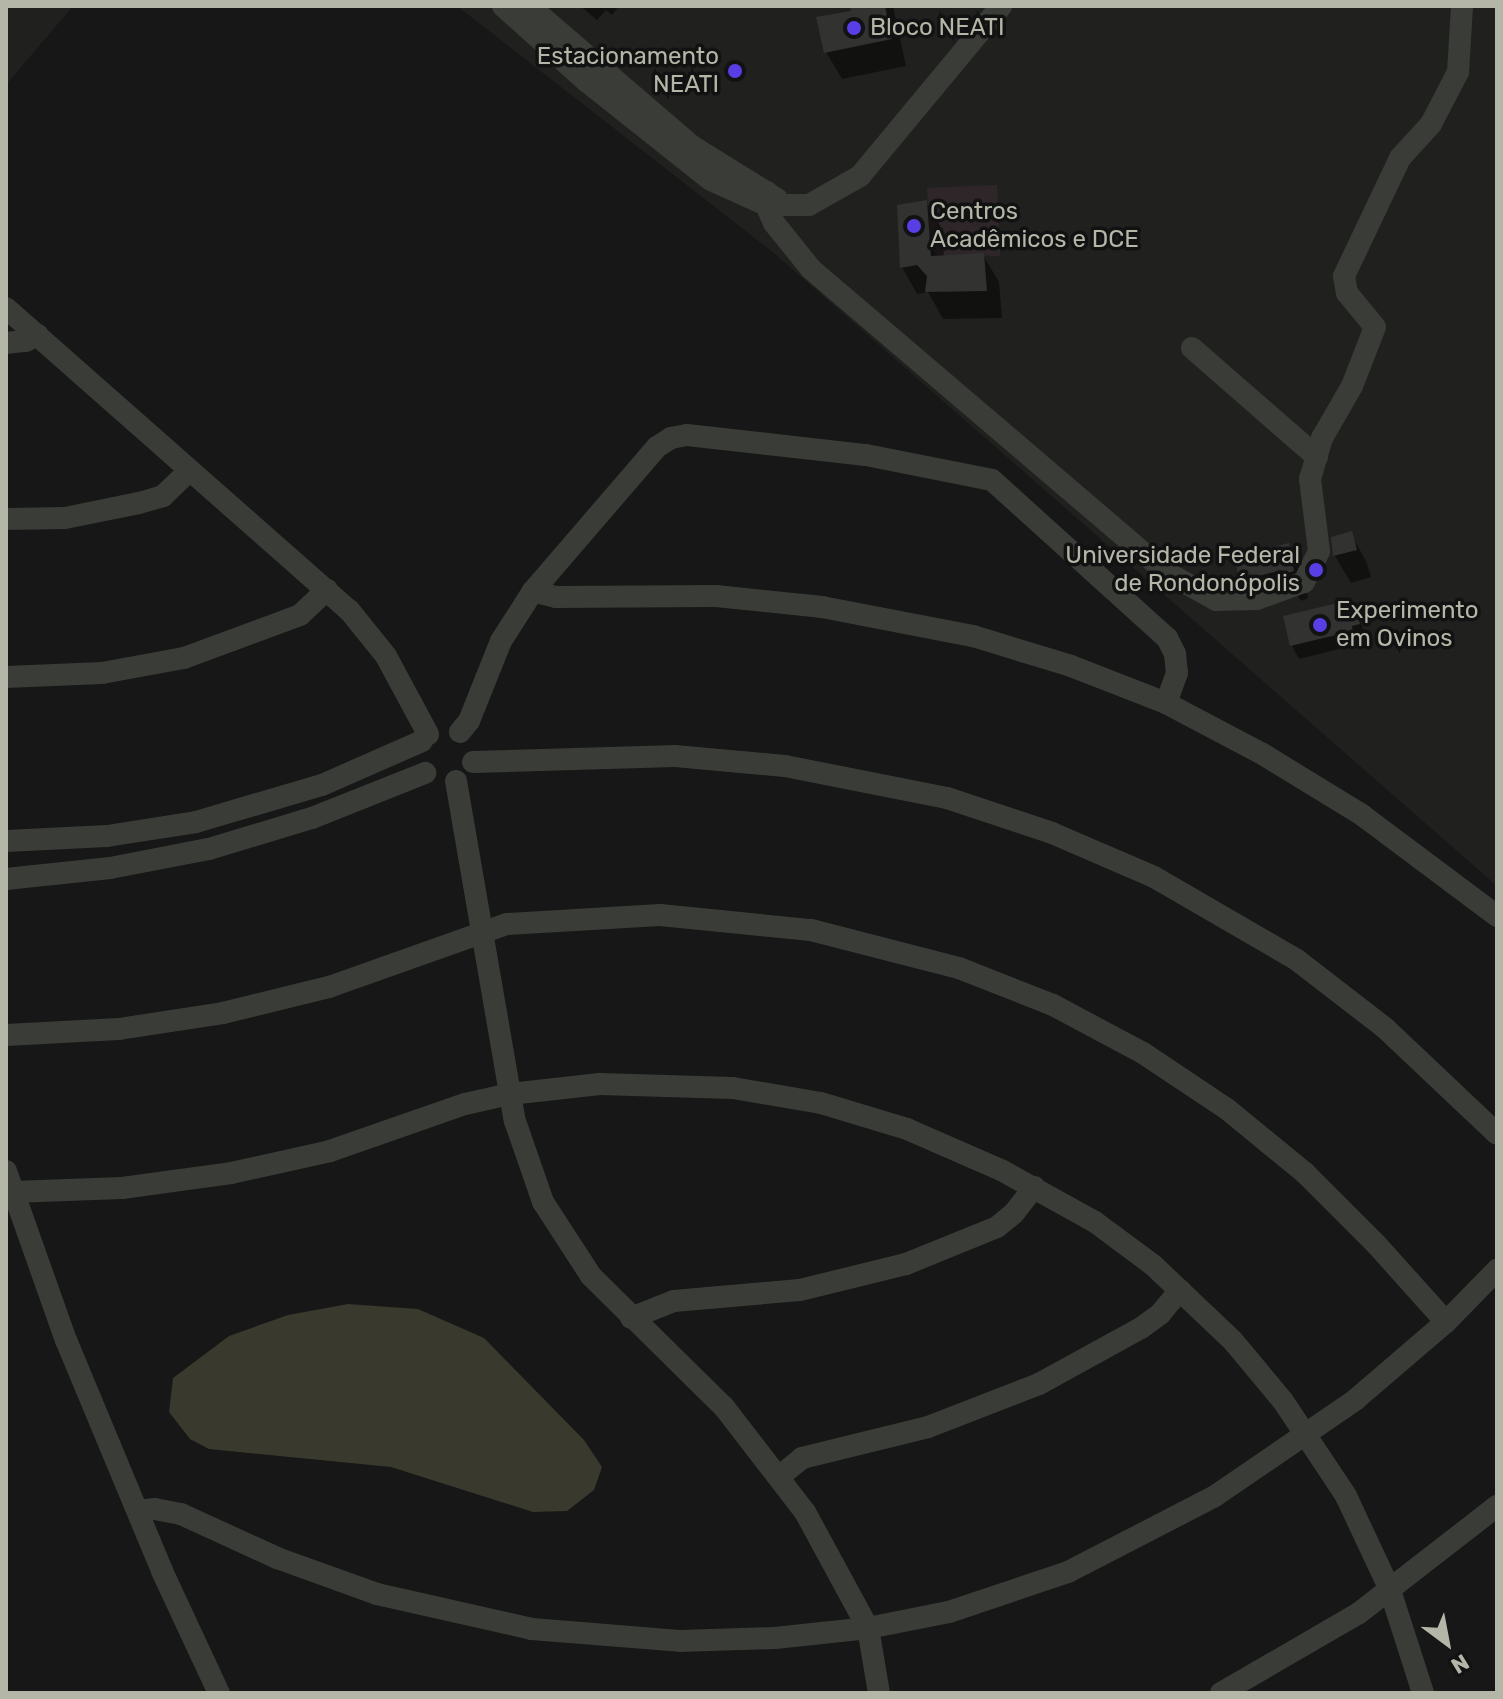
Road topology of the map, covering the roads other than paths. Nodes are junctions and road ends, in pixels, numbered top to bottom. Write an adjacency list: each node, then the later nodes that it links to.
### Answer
1 (503, 6): 5 (street)
2 (529, 6): 5 (street)
3 (1001, 6): 6 (street)
4 (1462, 6): 11 (street)
5 (715, 173): 6 (street)
6 (772, 200): 11 (street)
7 (6, 308): 8 (street)
8 (37, 335): 9 (street); 12 (street)
9 (6, 343)
10 (1192, 348): 11 (street)
11 (1317, 457)
12 (190, 470): 13 (street); 14 (street)
13 (6, 519)
14 (327, 590): 16 (street); 19 (street)
15 (533, 591): 17 (street); 17 (street); 18 (street)
16 (6, 677)
17 (1166, 703): 25 (street)
18 (460, 732): 19 (street); 20 (street)
19 (425, 738): 21 (street); 23 (street)
20 (473, 762): 22 (street); 29 (street)
21 (425, 773): 22 (street); 24 (street)
22 (456, 781): 26 (street)
23 (6, 841)
24 (6, 879)
25 (1497, 916)
26 (482, 930): 27 (street); 28 (street); 35 (street)
27 (6, 1035)
28 (510, 1094): 30 (street); 31 (street); 34 (street)
29 (1497, 1134)
30 (9, 1182): 39 (street)
31 (1034, 1187): 33 (street); 34 (street)
32 (1497, 1270): 35 (street)
33 (1180, 1290): 36 (street); 37 (street)
34 (631, 1318): 37 (street)
35 (1446, 1322): 36 (street)
36 (1308, 1436): 40 (street); 41 (street)
37 (780, 1476): 41 (street)
38 (1497, 1506): 40 (street)
39 (138, 1511): 41 (street); 42 (street)
40 (1390, 1590): 44 (street); 45 (street)
41 (868, 1628): 43 (street)
42 (219, 1693)
43 (879, 1693)
44 (1221, 1693)
45 (1423, 1693)

